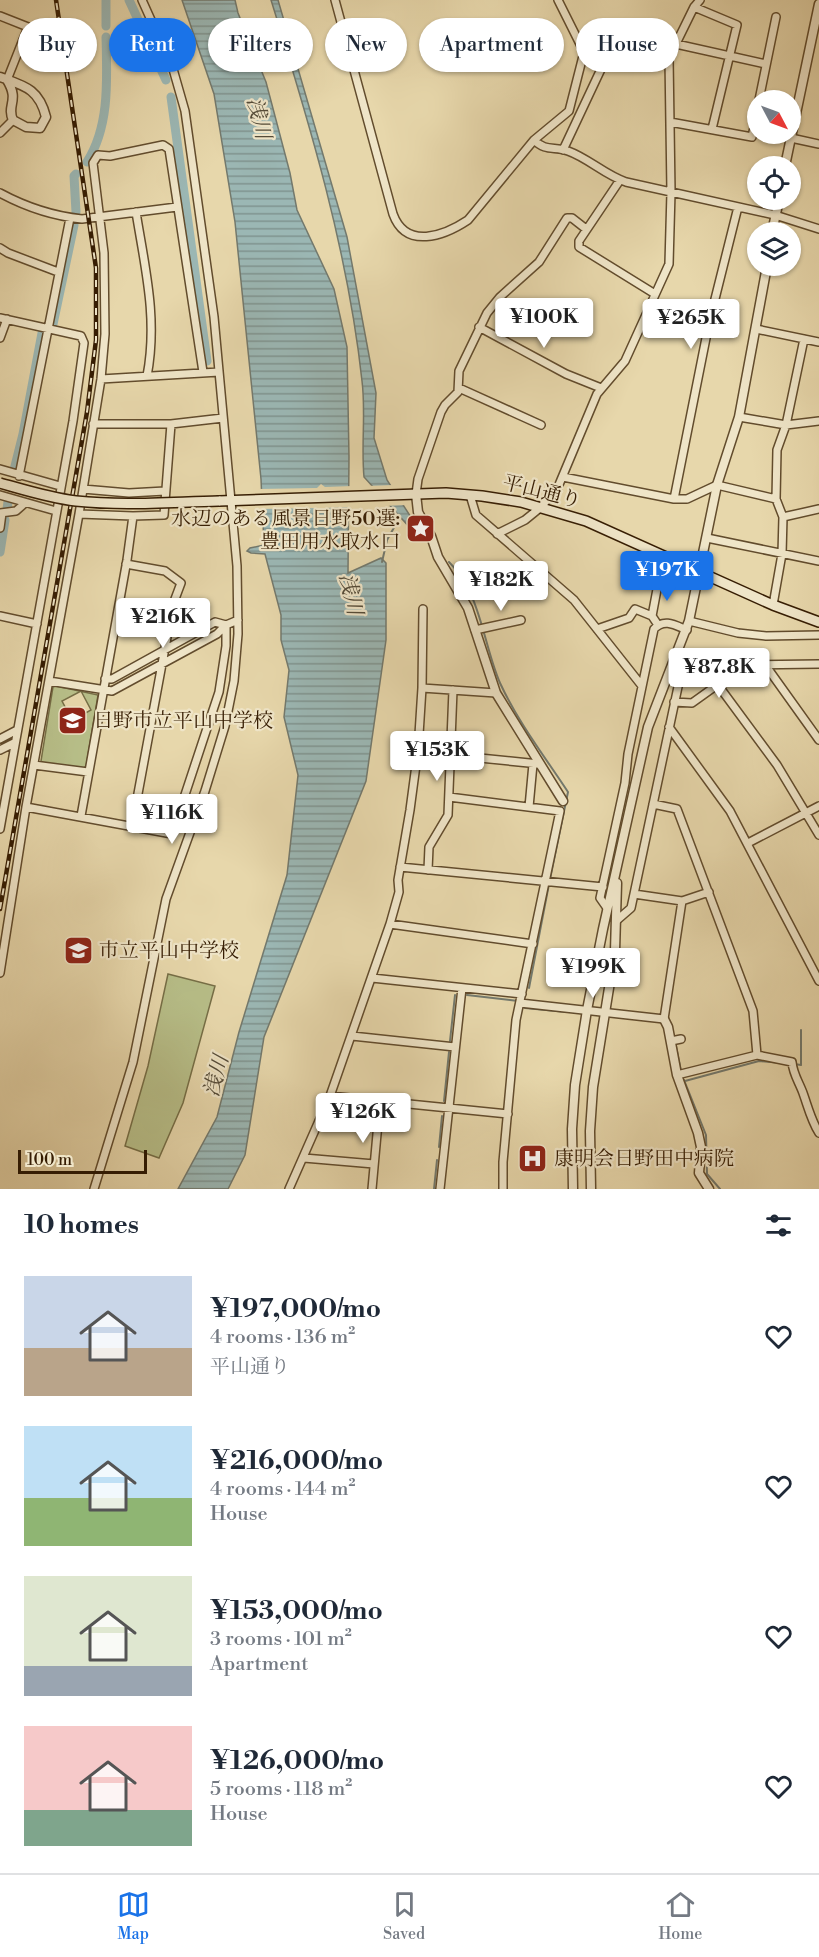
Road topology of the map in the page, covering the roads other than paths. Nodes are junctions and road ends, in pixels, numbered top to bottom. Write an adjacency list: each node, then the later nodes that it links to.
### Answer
1 (142, 0): 55 (street)
2 (335, 0): 26 (street)
3 (558, 0): 10 (street)
4 (700, 0): 6 (street)
5 (819, 4): 9 (street)
6 (694, 6): 11 (street); 13 (street)
7 (0, 16): 18 (street)
8 (776, 17): 14 (street)
9 (816, 31): 20 (street)
10 (576, 36)
11 (679, 38)
12 (679, 45): 13 (street)
13 (729, 56): 14 (street); 23 (street)
14 (766, 64): 19 (street)
15 (579, 72): 26 (street)
16 (600, 72): 29 (street)
17 (669, 72): 22 (street)
18 (3, 79): 21 (street); 21 (street)
19 (761, 90)
20 (801, 95)
21 (13, 120): 24 (street)
22 (670, 122): 23 (street); 31 (street)
23 (712, 129): 25 (street)
24 (0, 134)
25 (747, 136)
26 (534, 140): 29 (street)
27 (801, 140): 28 (street)
28 (819, 144)
29 (563, 150): 30 (street)
30 (620, 180): 31 (street); 41 (street)
31 (671, 192): 34 (street); 46 (street)
32 (0, 193): 39 (street)
33 (177, 207): 36 (street); 38 (street); 54 (street)
34 (738, 207): 37 (street); 78 (street)
35 (776, 210): 37 (street)
36 (136, 212): 38 (street); 56 (street)
37 (775, 215): 40 (street); 42 (street)
38 (100, 216): 39 (street); 57 (street)
39 (70, 218): 44 (street)
40 (774, 222)
41 (586, 229): 46 (street); 49 (street)
42 (819, 229)
43 (0, 248): 44 (street)
44 (58, 272): 48 (street)
45 (765, 276): 50 (street)
46 (655, 294): 59 (street)
47 (3, 319): 48 (street); 51 (street)
48 (48, 327): 68 (street); 72 (street)
49 (479, 327): 58 (street); 59 (street)
50 (756, 329): 52 (street); 61 (street)
51 (0, 338)
52 (804, 339): 53 (street); 66 (street)
53 (819, 342)
54 (203, 372): 55 (street); 56 (street)
55 (219, 372): 60 (street)
56 (147, 376): 57 (street)
57 (101, 379): 63 (street)
58 (459, 388): 65 (street); 75 (street)
59 (602, 388): 69 (street)
60 (223, 417): 64 (street); 80 (street)
61 (739, 417): 66 (street); 71 (street)
62 (819, 421): 66 (street)
63 (93, 424): 64 (street); 73 (street)
64 (171, 424): 74 (street)
65 (541, 425)
66 (786, 425): 79 (street)
67 (0, 469): 68 (street)
68 (19, 476): 72 (street)
69 (563, 477): 78 (street); 82 (street)
70 (0, 483): 80 (main road, 平山通り, bridge)
71 (717, 485): 78 (street); 79 (street); 91 (street)
72 (60, 486): 84 (street)
73 (83, 489): 74 (street); 86 (street)
74 (165, 491): 87 (street)
75 (416, 494): 77 (main road, 平山通り); 80 (main road, 平山通り); 109 (street)
76 (0, 495): 81 (street)
77 (470, 495): 82 (main road, 平山通り); 90 (street)
78 (674, 499)
79 (776, 499): 88 (street)
80 (233, 500): 101 (street)
81 (25, 503): 84 (street); 85 (street)
82 (541, 507): 90 (street); 95 (main road, 平山通り)
83 (819, 509): 88 (street)
84 (56, 511): 105 (street)
85 (1, 513): 89 (street)
86 (79, 514): 87 (street); 118 (street)
87 (133, 516): 94 (street)
88 (783, 517): 92 (street)
89 (0, 528)
90 (497, 534): 108 (street)
91 (707, 538): 92 (street); 95 (street)
92 (782, 554): 93 (street); 97 (street)
93 (819, 561)
94 (126, 564): 112 (street); 117 (street)
95 (700, 571): 97 (main road, 平山通り); 103 (street)
96 (658, 584): 100 (street)
97 (773, 605): 104 (main road, 平山通り)
98 (423, 609): 121 (street)
99 (0, 616): 105 (street)
100 (652, 616): 107 (street); 108 (street)
101 (238, 620): 106 (street); 180 (street)
102 (521, 620): 109 (street)
103 (689, 621): 110 (street); 111 (street)
104 (819, 622)
105 (37, 624): 127 (street)
106 (226, 625): 112 (street); 114 (street); 144 (street)
107 (658, 625): 110 (street); 120 (street)
108 (597, 628): 120 (street)
109 (476, 630): 124 (street)
110 (687, 630): 113 (street)
111 (819, 635)
112 (165, 650): 114 (street); 117 (street)
113 (679, 650): 125 (street); 148 (street)
114 (162, 664): 122 (street); 144 (street)
115 (819, 664): 116 (street)
116 (766, 666): 119 (street); 129 (street)
117 (105, 679): 122 (street)
118 (49, 681): 122 (street); 134 (street)
119 (718, 685): 125 (street); 142 (street)
120 (642, 686): 152 (street)
121 (422, 688): 123 (street); 149 (street)
122 (103, 690): 135 (street)
123 (453, 690): 124 (street); 132 (street)
124 (496, 693): 133 (street)
125 (674, 702): 126 (street)
126 (669, 727): 137 (street); 147 (street)
127 (17, 730): 128 (street); 130 (street)
128 (0, 739)
129 (819, 740)
130 (14, 743): 131 (street); 145 (street)
131 (0, 750)
132 (450, 755): 133 (street); 136 (street)
133 (536, 764): 138 (street); 141 (street)
134 (34, 765): 135 (street); 140 (street)
135 (88, 772): 143 (street)
136 (449, 797): 141 (street); 150 (street)
137 (653, 804): 153 (street); 154 (street)
138 (562, 806): 141 (street); 151 (street)
139 (819, 806): 142 (street)
140 (26, 807): 143 (street); 160 (street)
141 (529, 807)
142 (807, 813): 146 (street); 147 (street)
143 (81, 816): 144 (street)
144 (132, 826)
145 (0, 829)
146 (819, 836)
147 (748, 843): 162 (street)
148 (618, 861): 156 (street); 157 (street)
149 (400, 867): 150 (street); 158 (street)
150 (428, 870): 151 (street)
151 (549, 883): 152 (street); 159 (street)
152 (603, 887): 156 (street)
153 (709, 892): 155 (street); 171 (street)
154 (634, 894): 155 (street); 157 (street)
155 (682, 902): 168 (street)
156 (607, 908): 166 (street)
157 (616, 921): 167 (street)
158 (390, 924): 159 (street); 161 (street)
159 (532, 944): 164 (street)
160 (0, 973)
161 (372, 978): 163 (street); 169 (street)
162 (819, 981)
163 (462, 988): 164 (street); 170 (street)
164 (522, 994): 165 (street)
165 (520, 1003): 166 (street); 176 (street)
166 (587, 1010): 167 (street); 185 (street)
167 (604, 1012): 168 (street); 186 (street)
168 (664, 1019): 172 (street)
169 (351, 1036): 170 (street); 173 (street)
170 (456, 1047): 175 (street)
171 (757, 1055): 172 (street); 177 (street)
172 (677, 1076): 187 (street)
173 (330, 1096): 174 (street); 178 (street)
174 (380, 1101): 175 (street); 179 (street)
175 (449, 1108): 176 (street); 183 (street)
176 (508, 1114): 184 (street)
177 (819, 1133)
178 (304, 1158): 179 (street); 181 (street)
179 (374, 1164): 182 (street)
180 (94, 1189)
181 (289, 1189)
182 (372, 1189)
183 (440, 1189)
184 (503, 1189)
185 (573, 1189)
186 (591, 1189)
187 (709, 1189)

